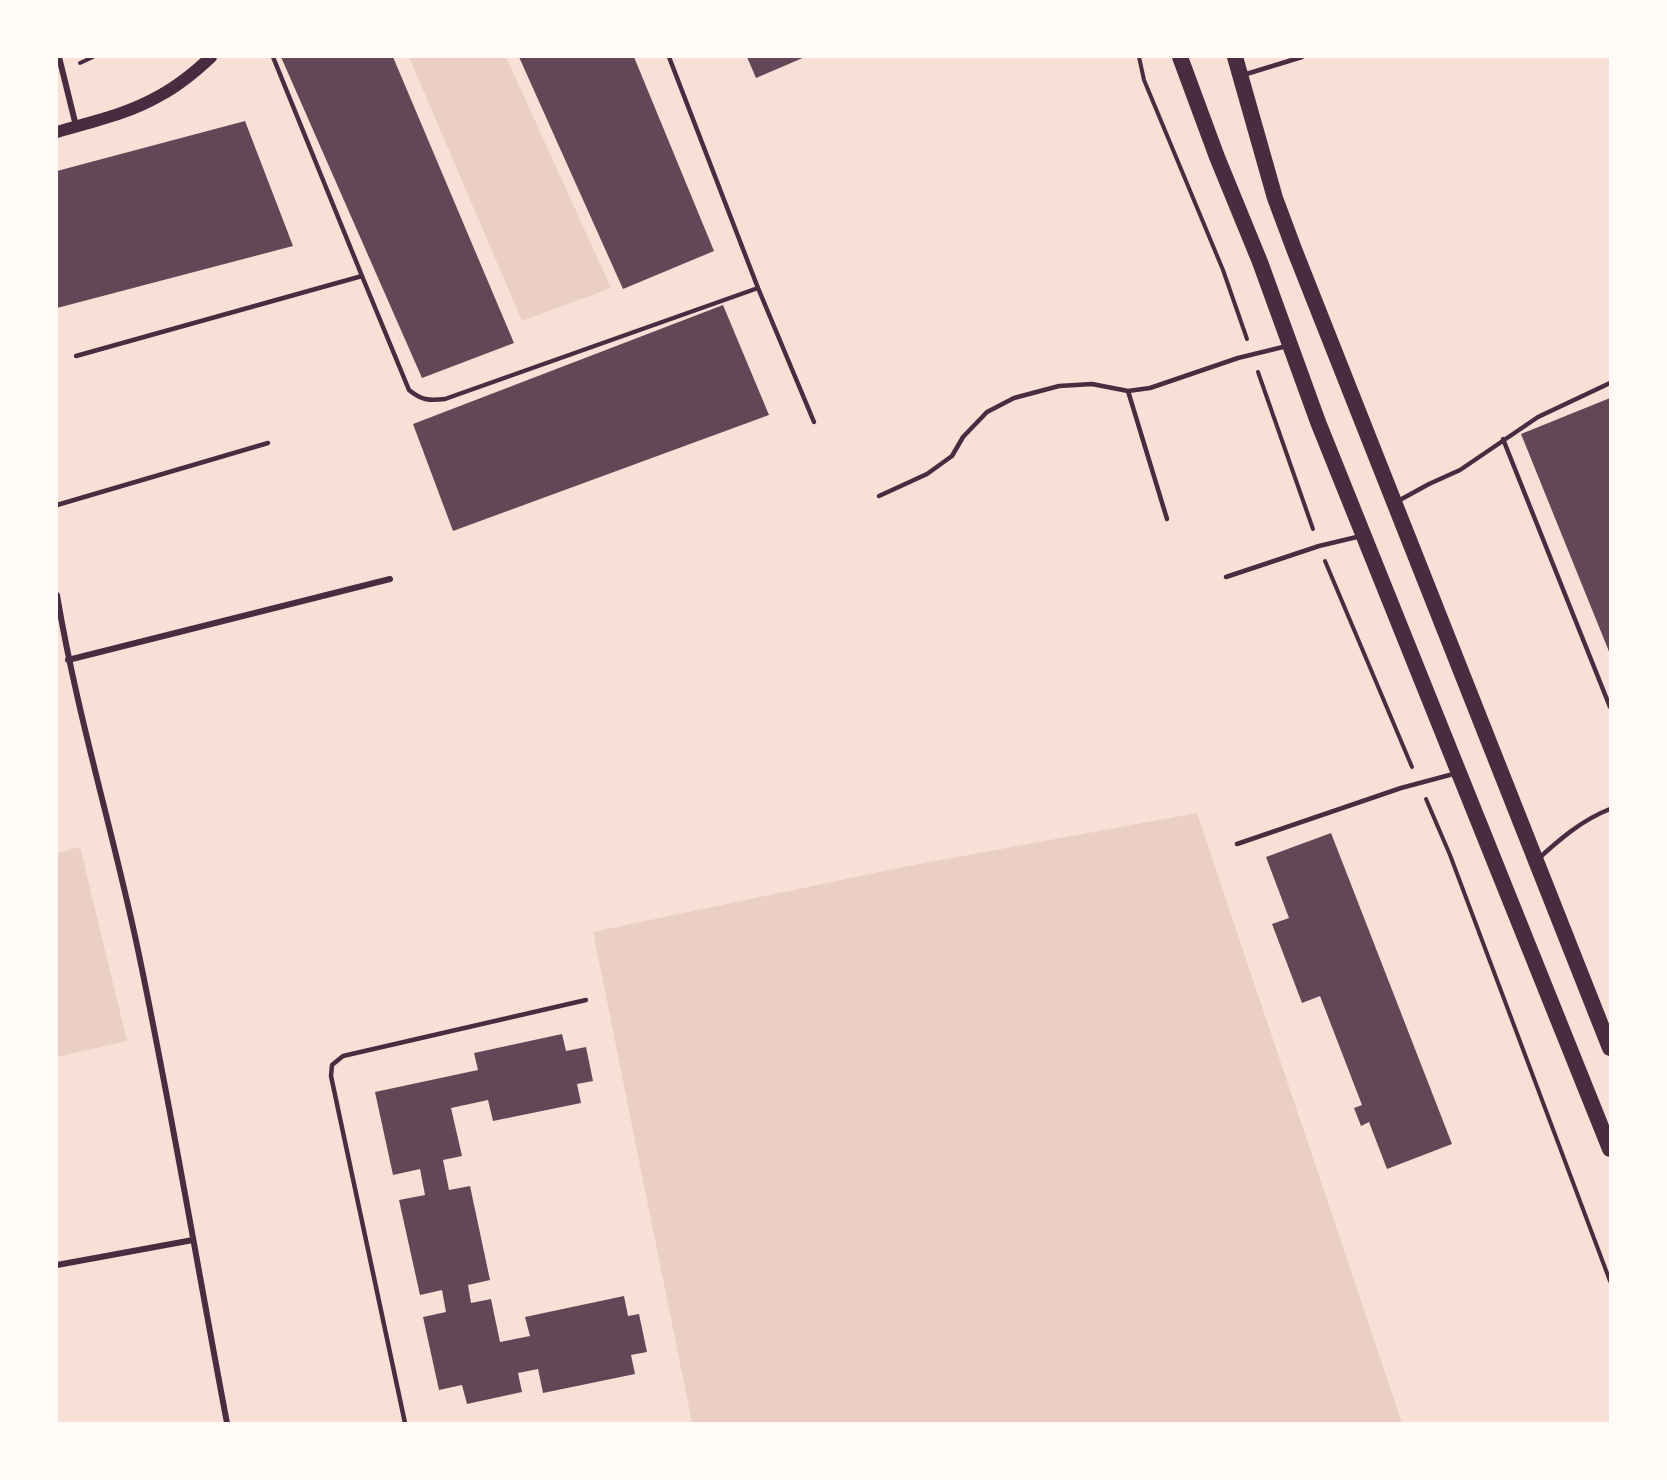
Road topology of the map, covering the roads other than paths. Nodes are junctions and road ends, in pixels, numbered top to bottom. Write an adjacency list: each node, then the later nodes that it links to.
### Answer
1 (59, 57): 9 (street)
2 (211, 57): 9 (main road)
3 (273, 57): 11 (lane)
4 (669, 57): 12 (lane)
5 (1180, 57): 13 (highway)
6 (1235, 57): 8 (highway)
7 (1302, 57): 8 (lane)
8 (1241, 75): 21 (highway)
9 (76, 126): 10 (main road)
10 (57, 132)
11 (362, 276): 12 (lane); 14 (lane)
12 (758, 288): 17 (lane)
13 (1290, 345): 16 (lane); 24 (highway)
14 (76, 356)
15 (1610, 383): 18 (lane)
16 (1128, 392): 20 (lane); 23 (lane)
17 (813, 422)
18 (1503, 439): 21 (lane); 29 (lane)
19 (268, 443): 22 (lane)
20 (879, 496)
21 (1395, 503): 33 (highway)
22 (57, 505)
23 (1167, 519)
24 (1364, 535): 25 (lane); 30 (highway)
25 (1226, 577)
26 (390, 579): 28 (street)
27 (57, 596): 28 (street)
28 (68, 660): 37 (street)
29 (1610, 707)
30 (1459, 772): 32 (lane); 36 (highway)
31 (1610, 809): 33 (lane)
32 (1237, 844)
33 (1536, 860): 35 (highway)
34 (586, 1000): 40 (lane)
35 (1610, 1048)
36 (1610, 1149)
37 (193, 1240): 38 (street); 39 (street)
38 (57, 1265)
39 (227, 1423)
40 (405, 1423)

